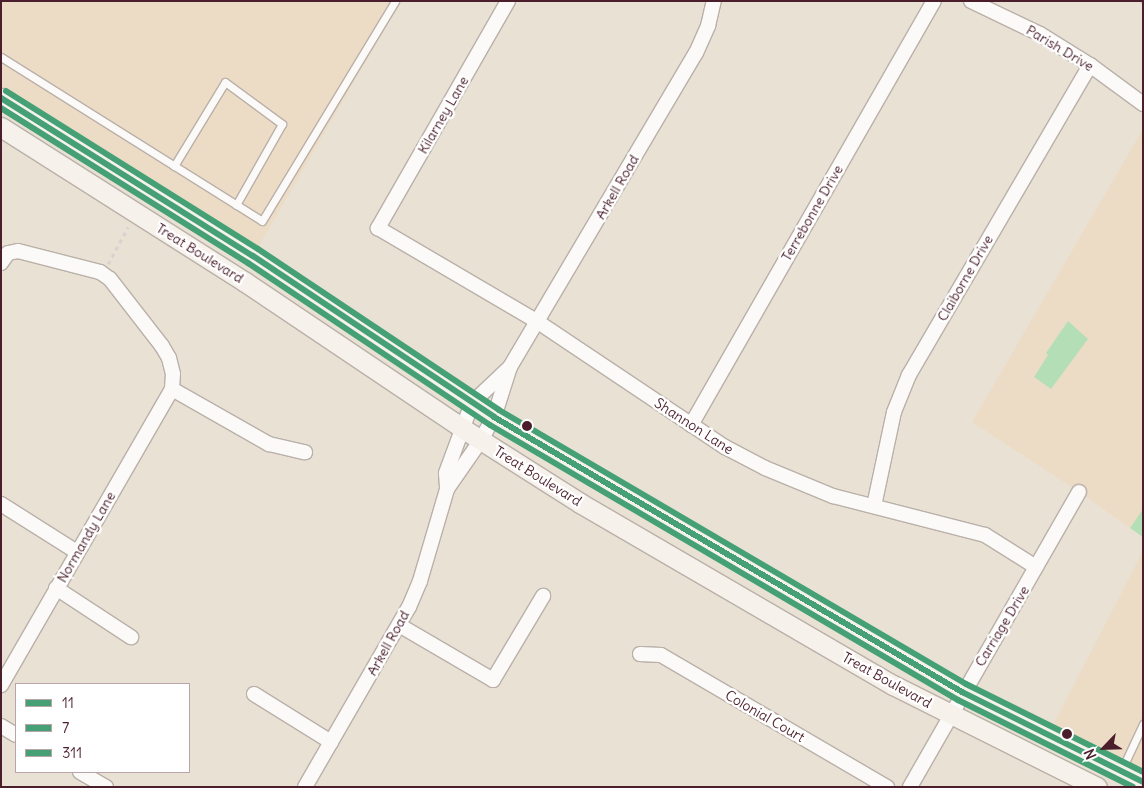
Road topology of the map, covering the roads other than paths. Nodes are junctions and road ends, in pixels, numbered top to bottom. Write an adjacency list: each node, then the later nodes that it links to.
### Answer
1 (395, 1): 12 (lane)
2 (508, 1): 13 (street, Kilarney Lane)
3 (714, 1): 15 (street, Arkell Road)
4 (934, 1): 20 (street, Terrebonne Drive)
5 (971, 1): 7 (street, Parish Drive)
6 (1, 57): 11 (lane)
7 (1090, 65): 9 (street, Parish Drive); 27 (street, Claiborne Drive)
8 (1, 98): 18 (main road, Treat Boulevard)
9 (1143, 104)
10 (1, 127): 21 (main road, Treat Boulevard)
11 (174, 166): 12 (lane); 12 (lane)
12 (236, 205)
13 (378, 228): 15 (street, Shannon Lane)
14 (5, 258): 17 (street)
15 (538, 322): 16 (street, Arkell Road); 20 (street, Shannon Lane)
16 (510, 367): 18 (street, Arkell Road); 19 (street, Arkell Road)
17 (172, 389): 23 (street); 28 (street, Normandy Lane)
18 (472, 403): 19 (main road, Treat Boulevard); 21 (street, Arkell Road)
19 (494, 417): 22 (street, Arkell Road); 36 (main road, Treat Boulevard)
20 (691, 425): 27 (street, Shannon Lane)
21 (462, 428): 22 (main road, Treat Boulevard); 24 (street, Arkell Road)
22 (481, 440): 24 (street, Arkell Road); 38 (main road, Treat Boulevard)
23 (305, 452)
24 (447, 489): 32 (street, Arkell Road)
25 (1079, 492): 29 (street, Carriage Drive)
26 (1, 504): 28 (street)
27 (874, 506): 29 (street, Shannon Lane)
28 (77, 552): 30 (street, Normandy Lane)
29 (1036, 567): 36 (street, Carriage Drive)
30 (56, 588): 33 (street); 35 (street, Normandy Lane)
31 (543, 596): 32 (street)
32 (399, 625): 42 (street, Arkell Road)
33 (131, 637)
34 (640, 654): 48 (street, Colonial Court)
35 (2, 681)
36 (962, 692): 38 (street, Carriage Drive); 43 (main road, Treat Boulevard)
37 (254, 694): 42 (street)
38 (950, 715): 49 (street, Carriage Drive); 50 (main road, Treat Boulevard)
39 (1143, 724): 43 (lane)
40 (1, 726): 41 (street)
41 (15, 734)
42 (331, 742): 47 (street, Arkell Road)
43 (1120, 772): 45 (main road, Treat Boulevard)
44 (82, 773): 46 (street)
45 (1143, 782)
46 (106, 787)
47 (305, 787)
48 (886, 787)
49 (910, 787)
50 (1097, 787)

